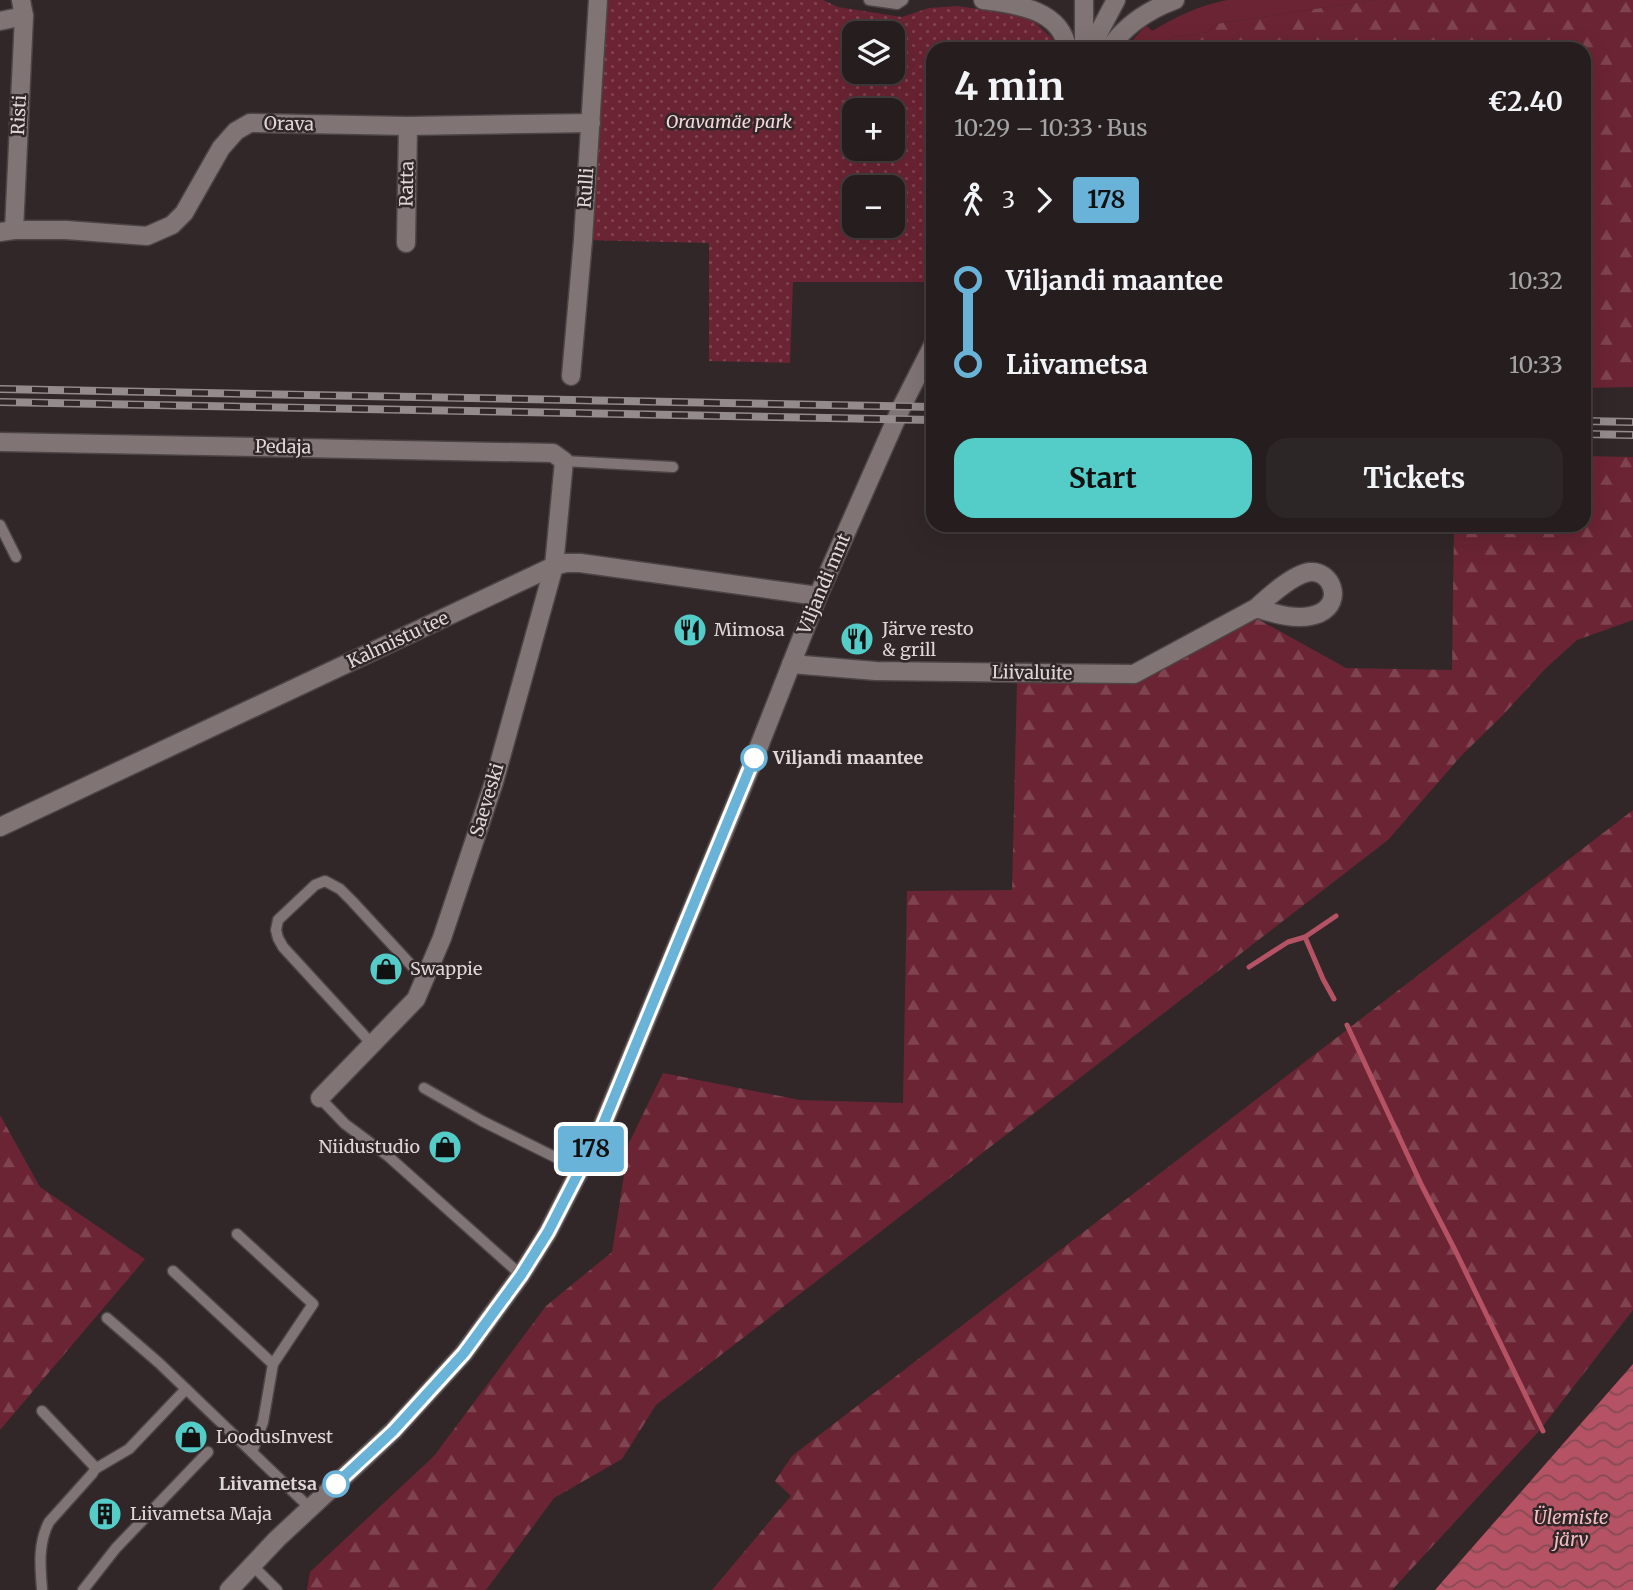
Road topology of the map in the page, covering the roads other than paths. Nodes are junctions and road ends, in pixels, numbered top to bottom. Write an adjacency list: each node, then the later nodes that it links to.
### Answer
1 (598, 0): 14 (street, Rulli)
2 (869, 0): 3 (lane)
3 (903, 0)
4 (982, 0): 10 (street)
5 (1084, 0): 11 (street)
6 (1116, 0): 12 (street)
7 (1175, 0): 13 (street)
8 (23, 8): 9 (street); 16 (street, Risti)
9 (0, 21)
10 (1065, 42)
11 (1084, 42)
12 (1094, 42)
13 (1115, 42)
14 (591, 123): 15 (street, Orava); 19 (street, Rulli)
15 (408, 126): 16 (street, Orava); 17 (street, Ratta)
16 (7, 231)
17 (406, 243)
18 (926, 370): 26 (street, Viljandi mnt)
19 (571, 376)
20 (0, 442): 21 (street, Pedaja)
21 (564, 461): 22 (lane); 25 (street, Saeveski)
22 (673, 467)
23 (0, 525): 24 (lane)
24 (16, 557)
25 (554, 566): 26 (street, Kalmistu tee); 29 (street, Kalmistu tee); 30 (street, Saeveski)
26 (818, 596): 28 (street, Viljandi mnt)
27 (1256, 608): 28 (street, Liivaluite)
28 (791, 664): 34 (street, Viljandi mnt)
29 (0, 828)
30 (424, 979): 31 (street, Saeveski); 31 (lane)
31 (372, 1044): 33 (street, Saeveski)
32 (424, 1088): 34 (lane)
33 (320, 1098): 37 (lane)
34 (581, 1170): 37 (street, Viljandi mnt)
35 (237, 1234): 39 (lane)
36 (173, 1271): 39 (lane)
37 (521, 1275): 45 (street, Viljandi mnt)
38 (107, 1318): 40 (lane)
39 (273, 1364): 43 (lane)
40 (186, 1388): 43 (lane); 44 (lane)
41 (42, 1410): 44 (lane)
42 (208, 1452): 48 (lane)
43 (252, 1452): 45 (lane)
44 (95, 1469): 47 (lane)
45 (310, 1508): 46 (street, Viljandi mnt)
46 (252, 1565): 49 (street, Viljandi mnt); 50 (lane)
47 (42, 1590)
48 (83, 1590)
49 (229, 1590)
50 (277, 1590)

